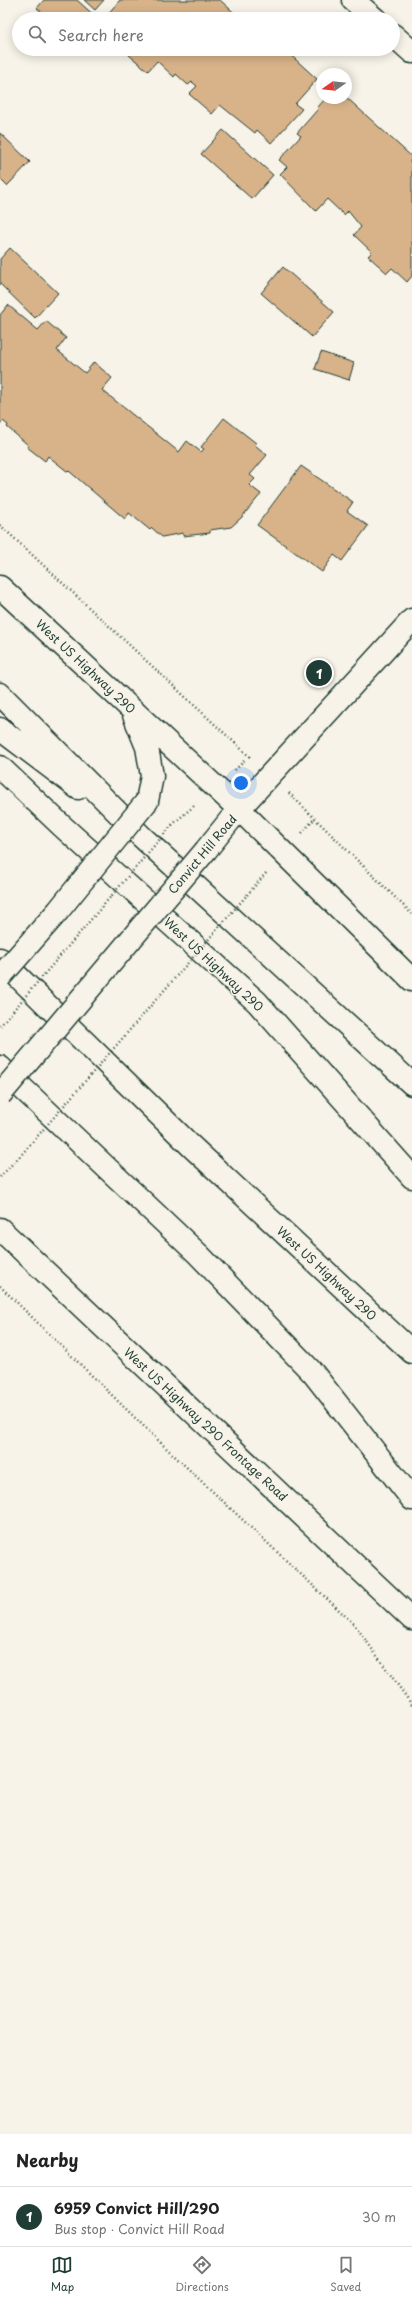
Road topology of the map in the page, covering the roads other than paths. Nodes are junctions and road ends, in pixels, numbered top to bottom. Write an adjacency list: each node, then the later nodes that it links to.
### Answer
1 (353, 0): 2 (main road)
2 (367, 12)
3 (400, 41): 4 (main road)
4 (412, 52)
5 (0, 587): 8 (main road, West US Highway 290)
6 (412, 620): 11 (main road, Convict Hill Road)
7 (0, 694): 12 (main road)
8 (131, 708): 11 (main road, West US Highway 290); 14 (main road, bridge)
9 (0, 729): 12 (main road)
10 (0, 767): 19 (main road, West US Highway 290)
11 (239, 809): 15 (main road, West US Highway 290); 18 (main road, Convict Hill Road, bridge)
12 (142, 837): 17 (main road)
13 (0, 959): 21 (main road, West US Highway 290)
14 (0, 977)
15 (412, 980)
16 (0, 1068): 22 (main road)
17 (412, 1084)
18 (0, 1095)
19 (412, 1177)
20 (0, 1229): 23 (main road, West US Highway 290 Frontage Road)
21 (412, 1352)
22 (412, 1500)
23 (412, 1619)

